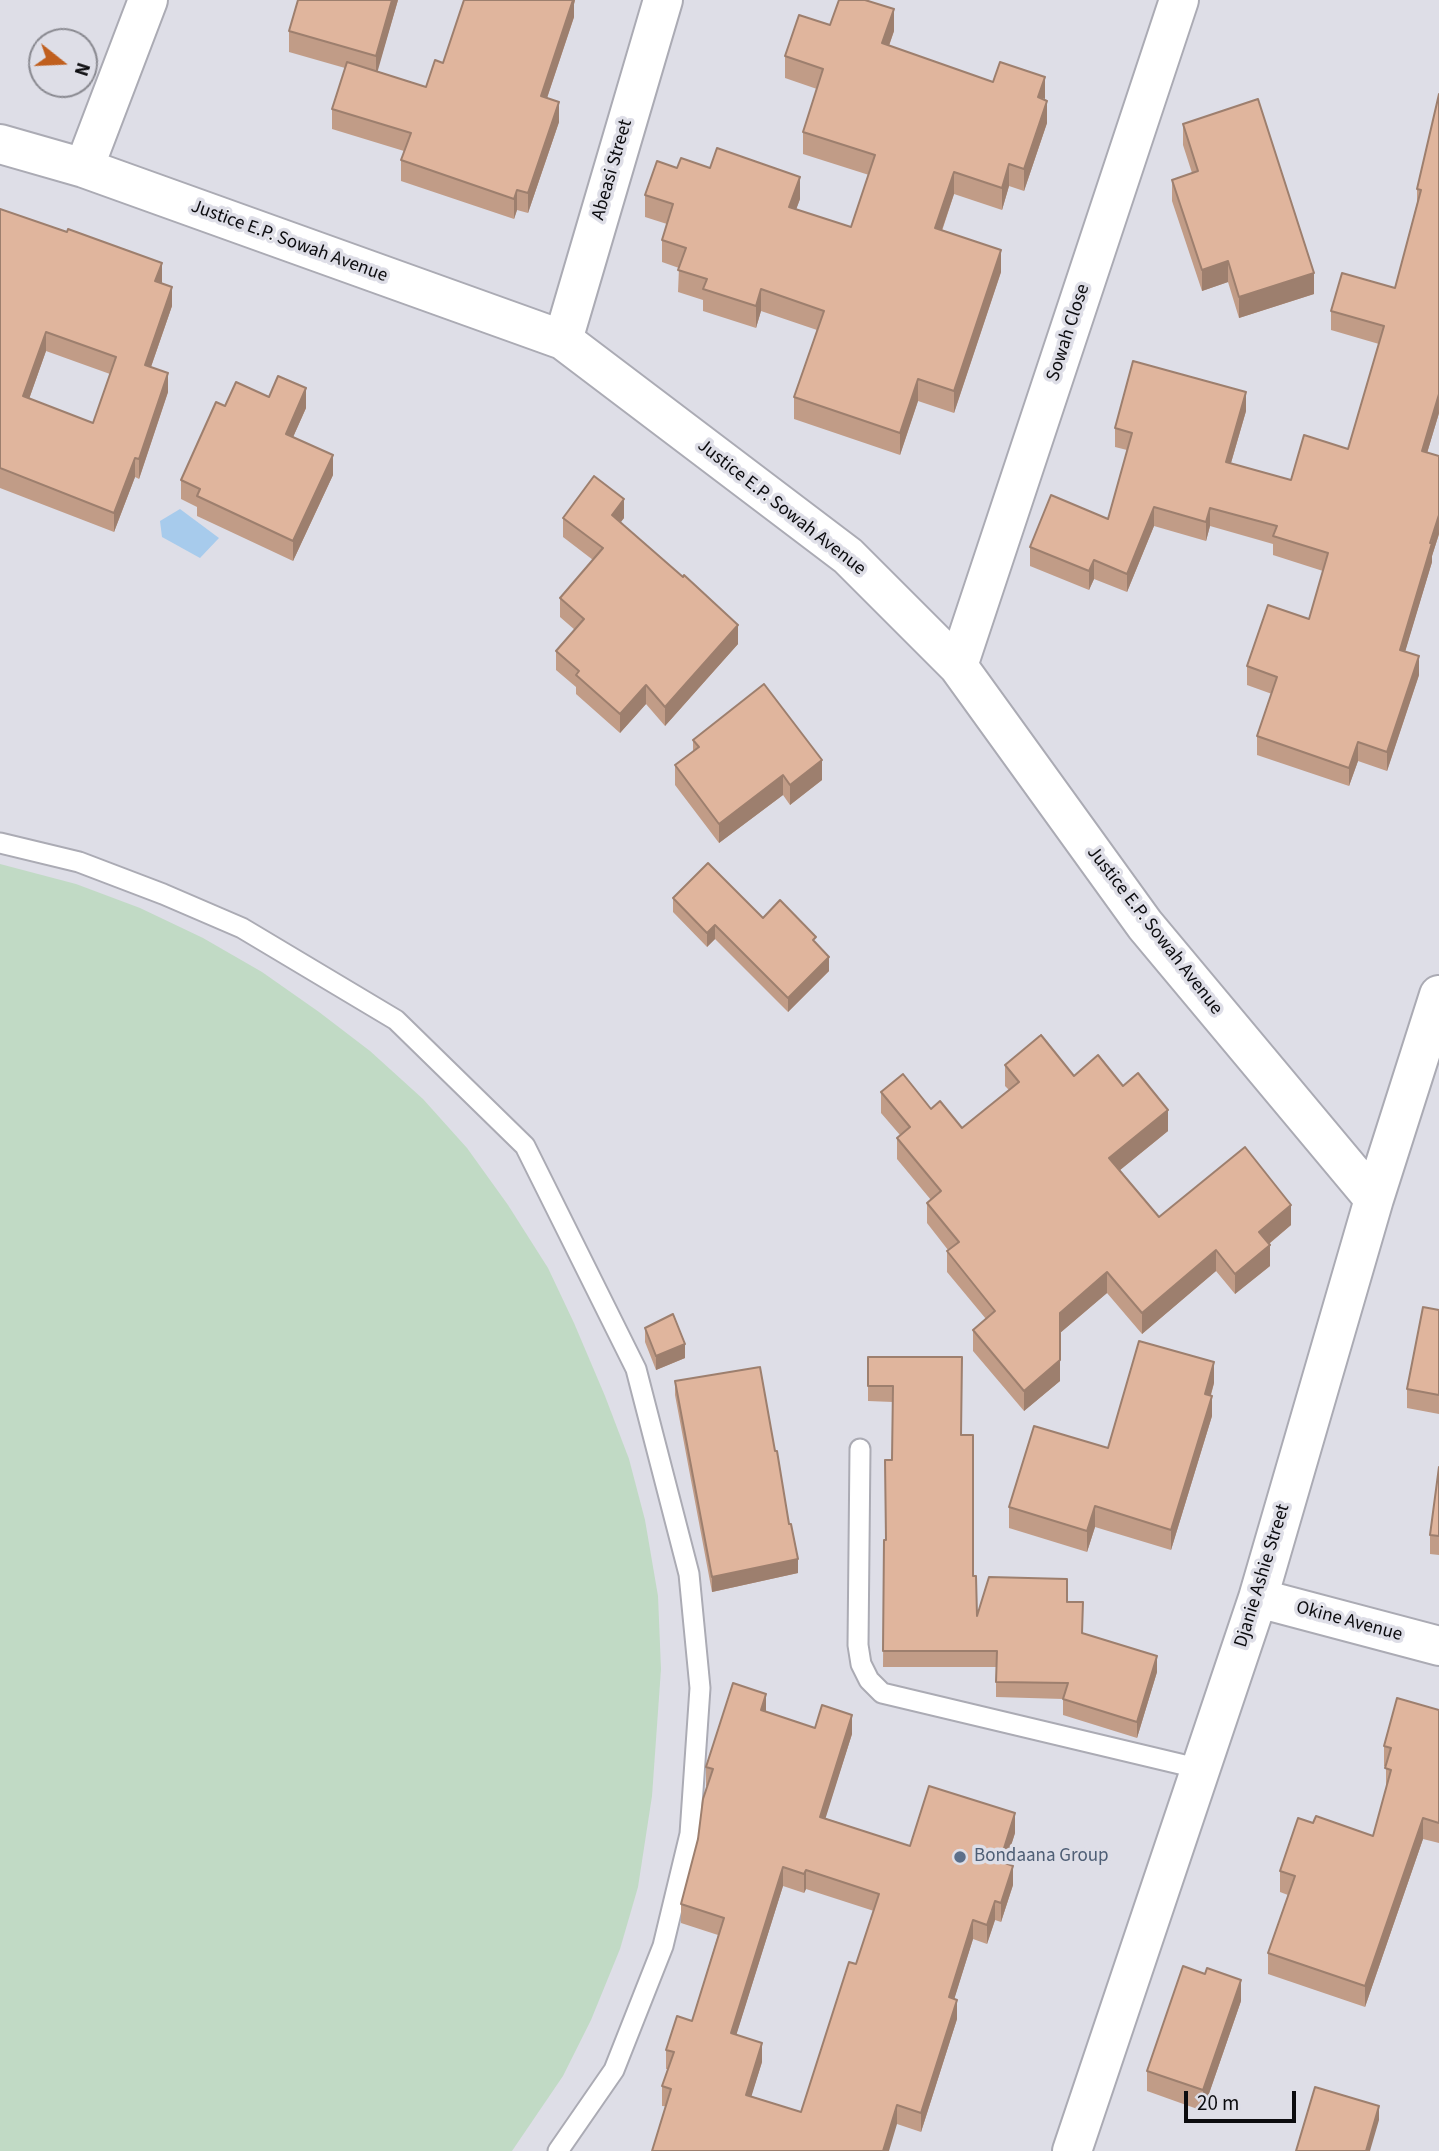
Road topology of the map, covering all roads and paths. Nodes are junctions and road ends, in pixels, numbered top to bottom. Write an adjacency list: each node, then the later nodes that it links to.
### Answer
1 (148, 0): 5 (street)
2 (663, 0): 6 (street, Abeasi Street)
3 (1179, 0): 7 (street, Sowah Close)
4 (0, 144): 5 (street, Justice E.P. Sowah Avenue)
5 (84, 168): 6 (street, Justice E.P. Sowah Avenue)
6 (563, 340): 7 (street, Justice E.P. Sowah Avenue)
7 (958, 666): 10 (street, Justice E.P. Sowah Avenue)
8 (0, 843): 15 (lane)
9 (1439, 995): 10 (street, Djanie Ashie Street)
10 (1374, 1199): 12 (street, Djanie Ashie Street)
11 (860, 1449): 14 (lane)
12 (1258, 1598): 13 (street, Okine Avenue); 14 (street, Djanie Ashie Street)
13 (1439, 1646)
14 (1200, 1769): 16 (street, Djanie Ashie Street)
15 (558, 2151)
16 (1072, 2151)

